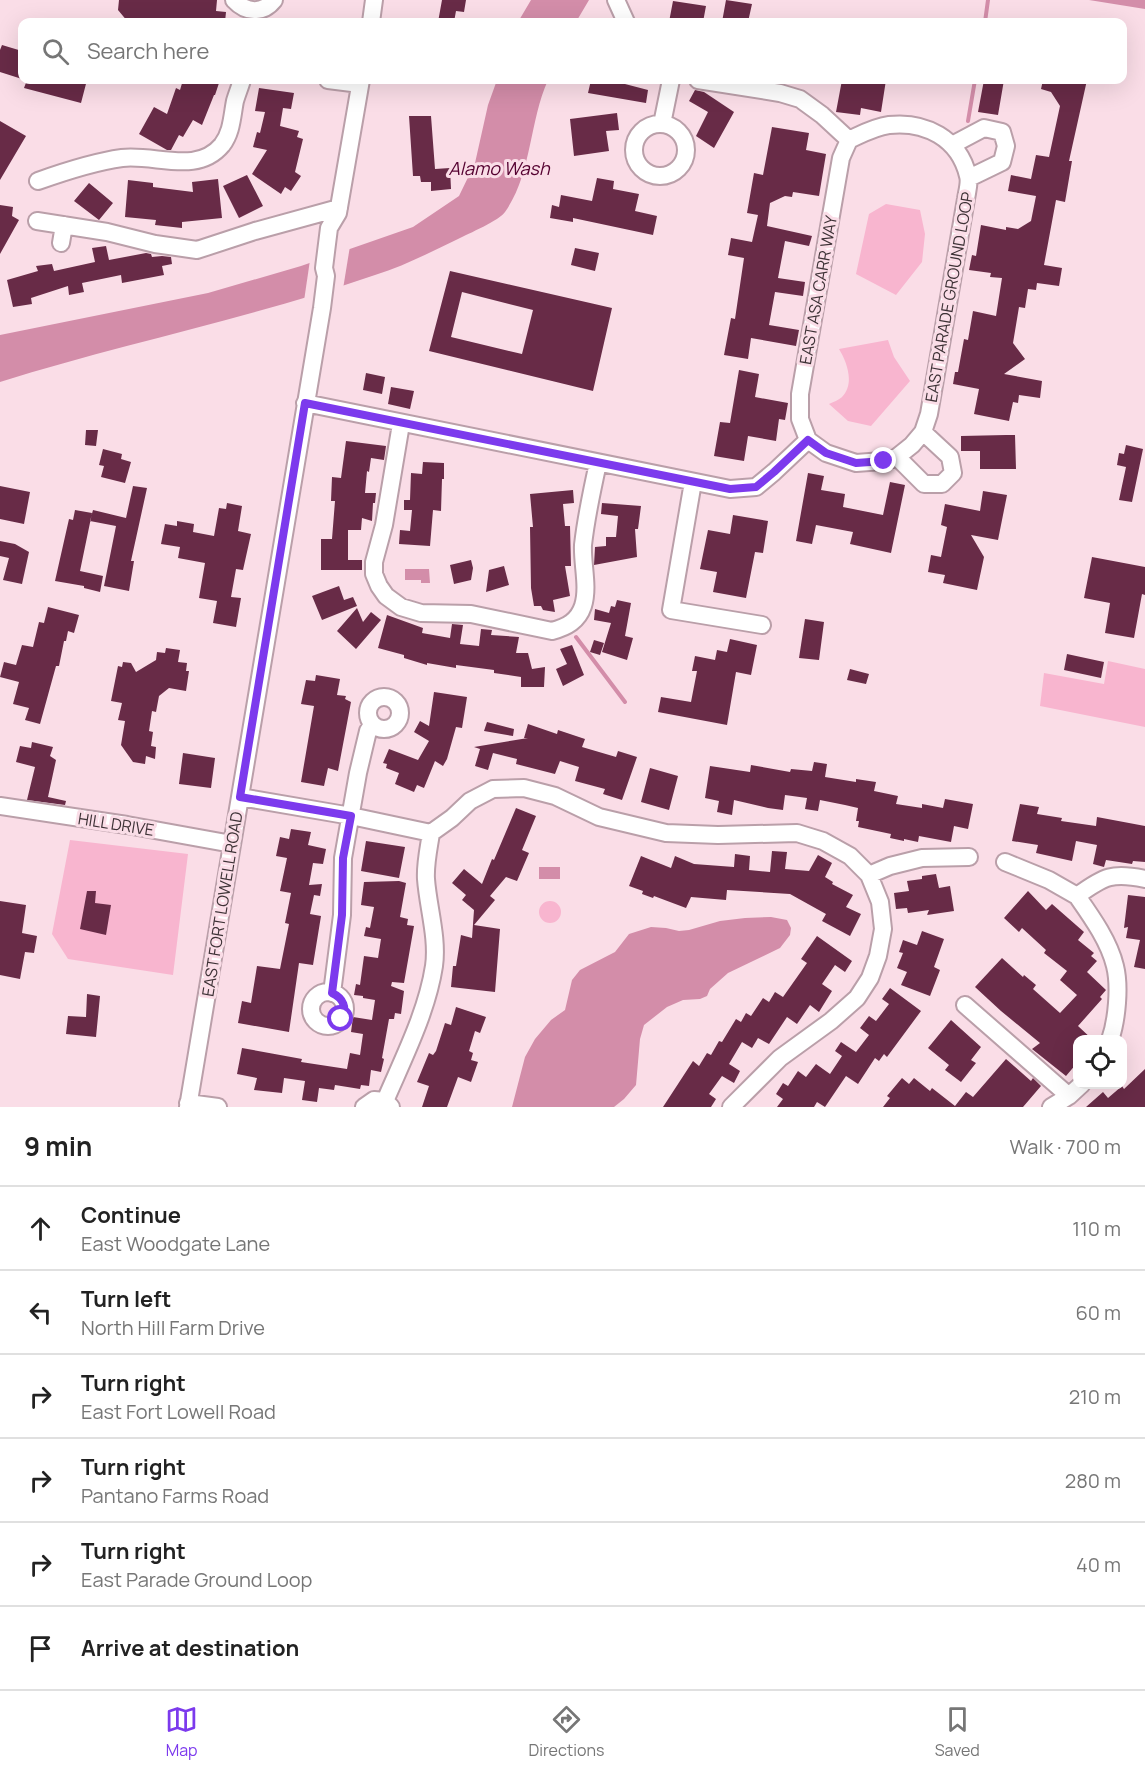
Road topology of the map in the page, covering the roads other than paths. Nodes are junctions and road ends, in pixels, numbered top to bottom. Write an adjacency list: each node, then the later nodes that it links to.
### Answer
1 (234, 0): 2 (street)
2 (274, 0)
3 (374, 0): 5 (street)
4 (616, 0): 6 (street)
5 (371, 18)
6 (624, 18)
7 (241, 84): 15 (street)
8 (360, 84): 16 (street, EAST FORT LOWELL ROAD)
9 (670, 84): 11 (street)
10 (723, 84): 12 (street)
11 (662, 124)
12 (849, 140): 13 (street, EAST PARADE GROUND LOOP); 23 (street, EAST ASA CARR WAY)
13 (952, 145): 14 (street, EAST PARADE GROUND LOOP); 14 (street)
14 (969, 178): 22 (street, EAST PARADE GROUND LOOP)
15 (38, 181)
16 (338, 210): 18 (street); 20 (street, EAST FORT LOWELL ROAD)
17 (38, 220): 18 (street)
18 (64, 225): 19 (street)
19 (61, 243)
20 (305, 403): 21 (street); 29 (street, EAST FORT LOWELL ROAD)
21 (401, 424): 25 (street); 25 (street)
22 (923, 432): 24 (street); 24 (street)
23 (808, 440): 24 (street); 26 (street)
24 (897, 457)
25 (598, 463): 26 (street)
26 (693, 482): 27 (street)
27 (762, 625)
28 (372, 725): 31 (street)
29 (240, 797): 31 (street); 33 (street, EAST FORT LOWELL ROAD)
30 (0, 806): 33 (street, HILL DRIVE)
31 (351, 816): 32 (street); 39 (street)
32 (431, 833): 36 (street); 44 (street)
33 (232, 844): 45 (street, EAST FORT LOWELL ROAD)
34 (969, 857): 36 (street)
35 (1005, 862): 38 (street)
36 (869, 875): 48 (street)
37 (1145, 879): 38 (street)
38 (1077, 896): 41 (street)
39 (332, 993)
40 (965, 1005): 43 (street)
41 (1112, 1035)
42 (1077, 1089): 43 (street)
43 (1069, 1096): 49 (street)
44 (388, 1104): 47 (street)
45 (188, 1105): 46 (street)
46 (218, 1107)
47 (364, 1107)
48 (731, 1107)
49 (1051, 1107)

